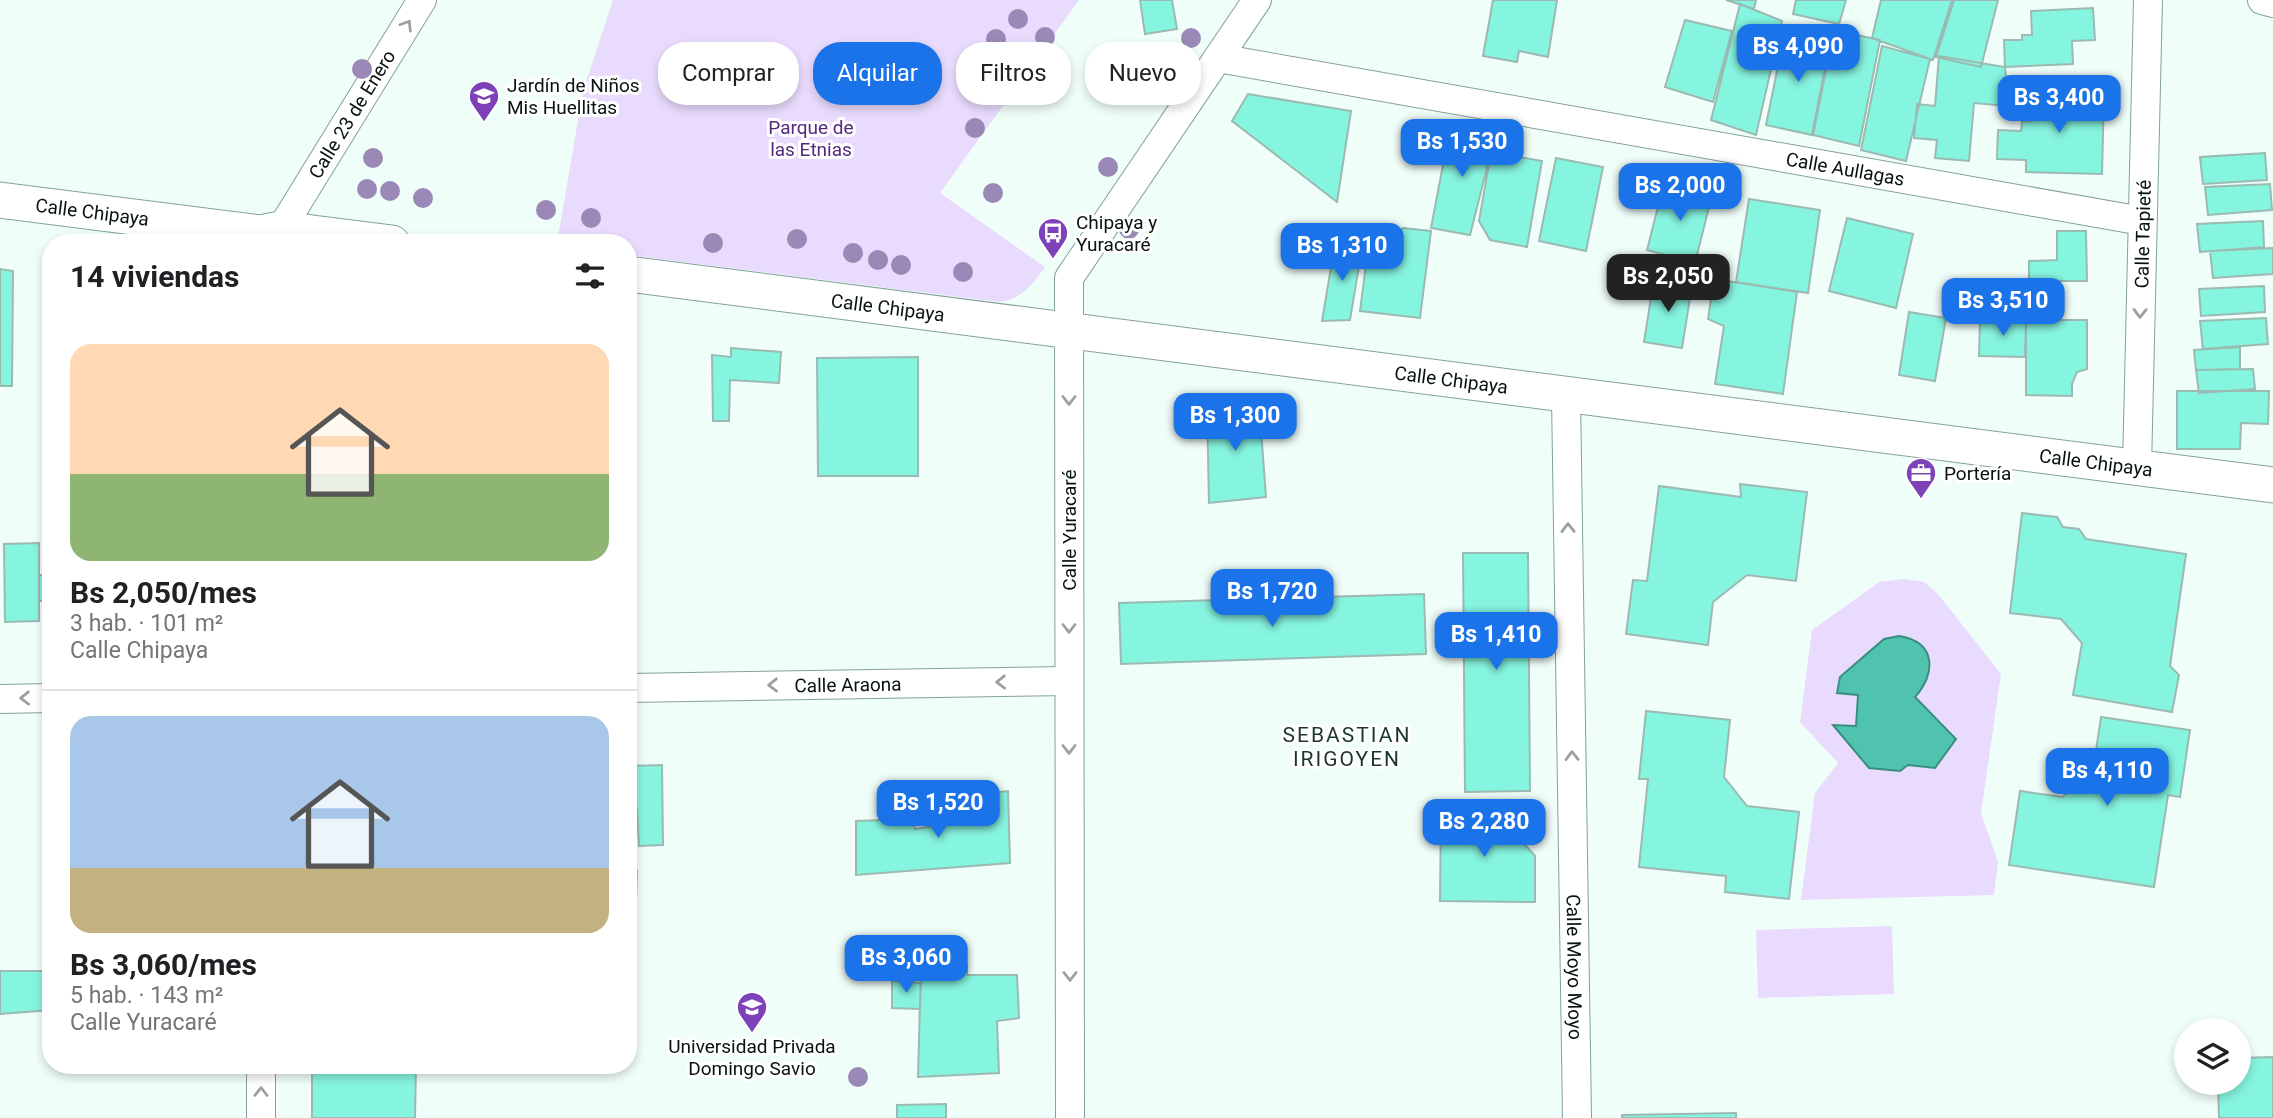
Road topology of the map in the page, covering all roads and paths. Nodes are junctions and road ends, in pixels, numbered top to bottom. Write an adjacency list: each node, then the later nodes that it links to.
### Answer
1 (422, 0): 10 (street, Calle 23 de Enero, one-way to 1)
2 (1257, 0): 6 (street, Calle Yuracaré)
3 (2148, 0): 8 (street, Calle Tapieté)
4 (2262, 0): 5 (street)
5 (2273, 3)
6 (1218, 58): 8 (street, Calle Aullagas); 12 (street, Calle Yuracaré)
7 (0, 200): 9 (street, Calle Chipaya)
8 (2142, 222): 14 (street, Calle Tapieté, one-way to 14)
9 (259, 234)
10 (268, 234)
11 (637, 275): 12 (street, Calle Chipaya)
12 (1070, 332): 13 (street, Calle Chipaya); 16 (street, Calle Yuracaré, one-way to 16)
13 (1566, 395): 14 (street, Calle Chipaya); 23 (street, Calle Moyo Moyo, one-way to 13)
14 (2137, 467): 15 (street, Calle Chipaya)
15 (2273, 485)
16 (1069, 681): 17 (street, Calle Araona, one-way to 17); 22 (street, Calle Yuracaré, one-way to 22)
17 (637, 688)
18 (42, 698): 19 (street, one-way to 19)
19 (0, 699)
20 (261, 1074): 21 (street, one-way to 20)
21 (261, 1118)
22 (1070, 1118)
23 (1577, 1118)

